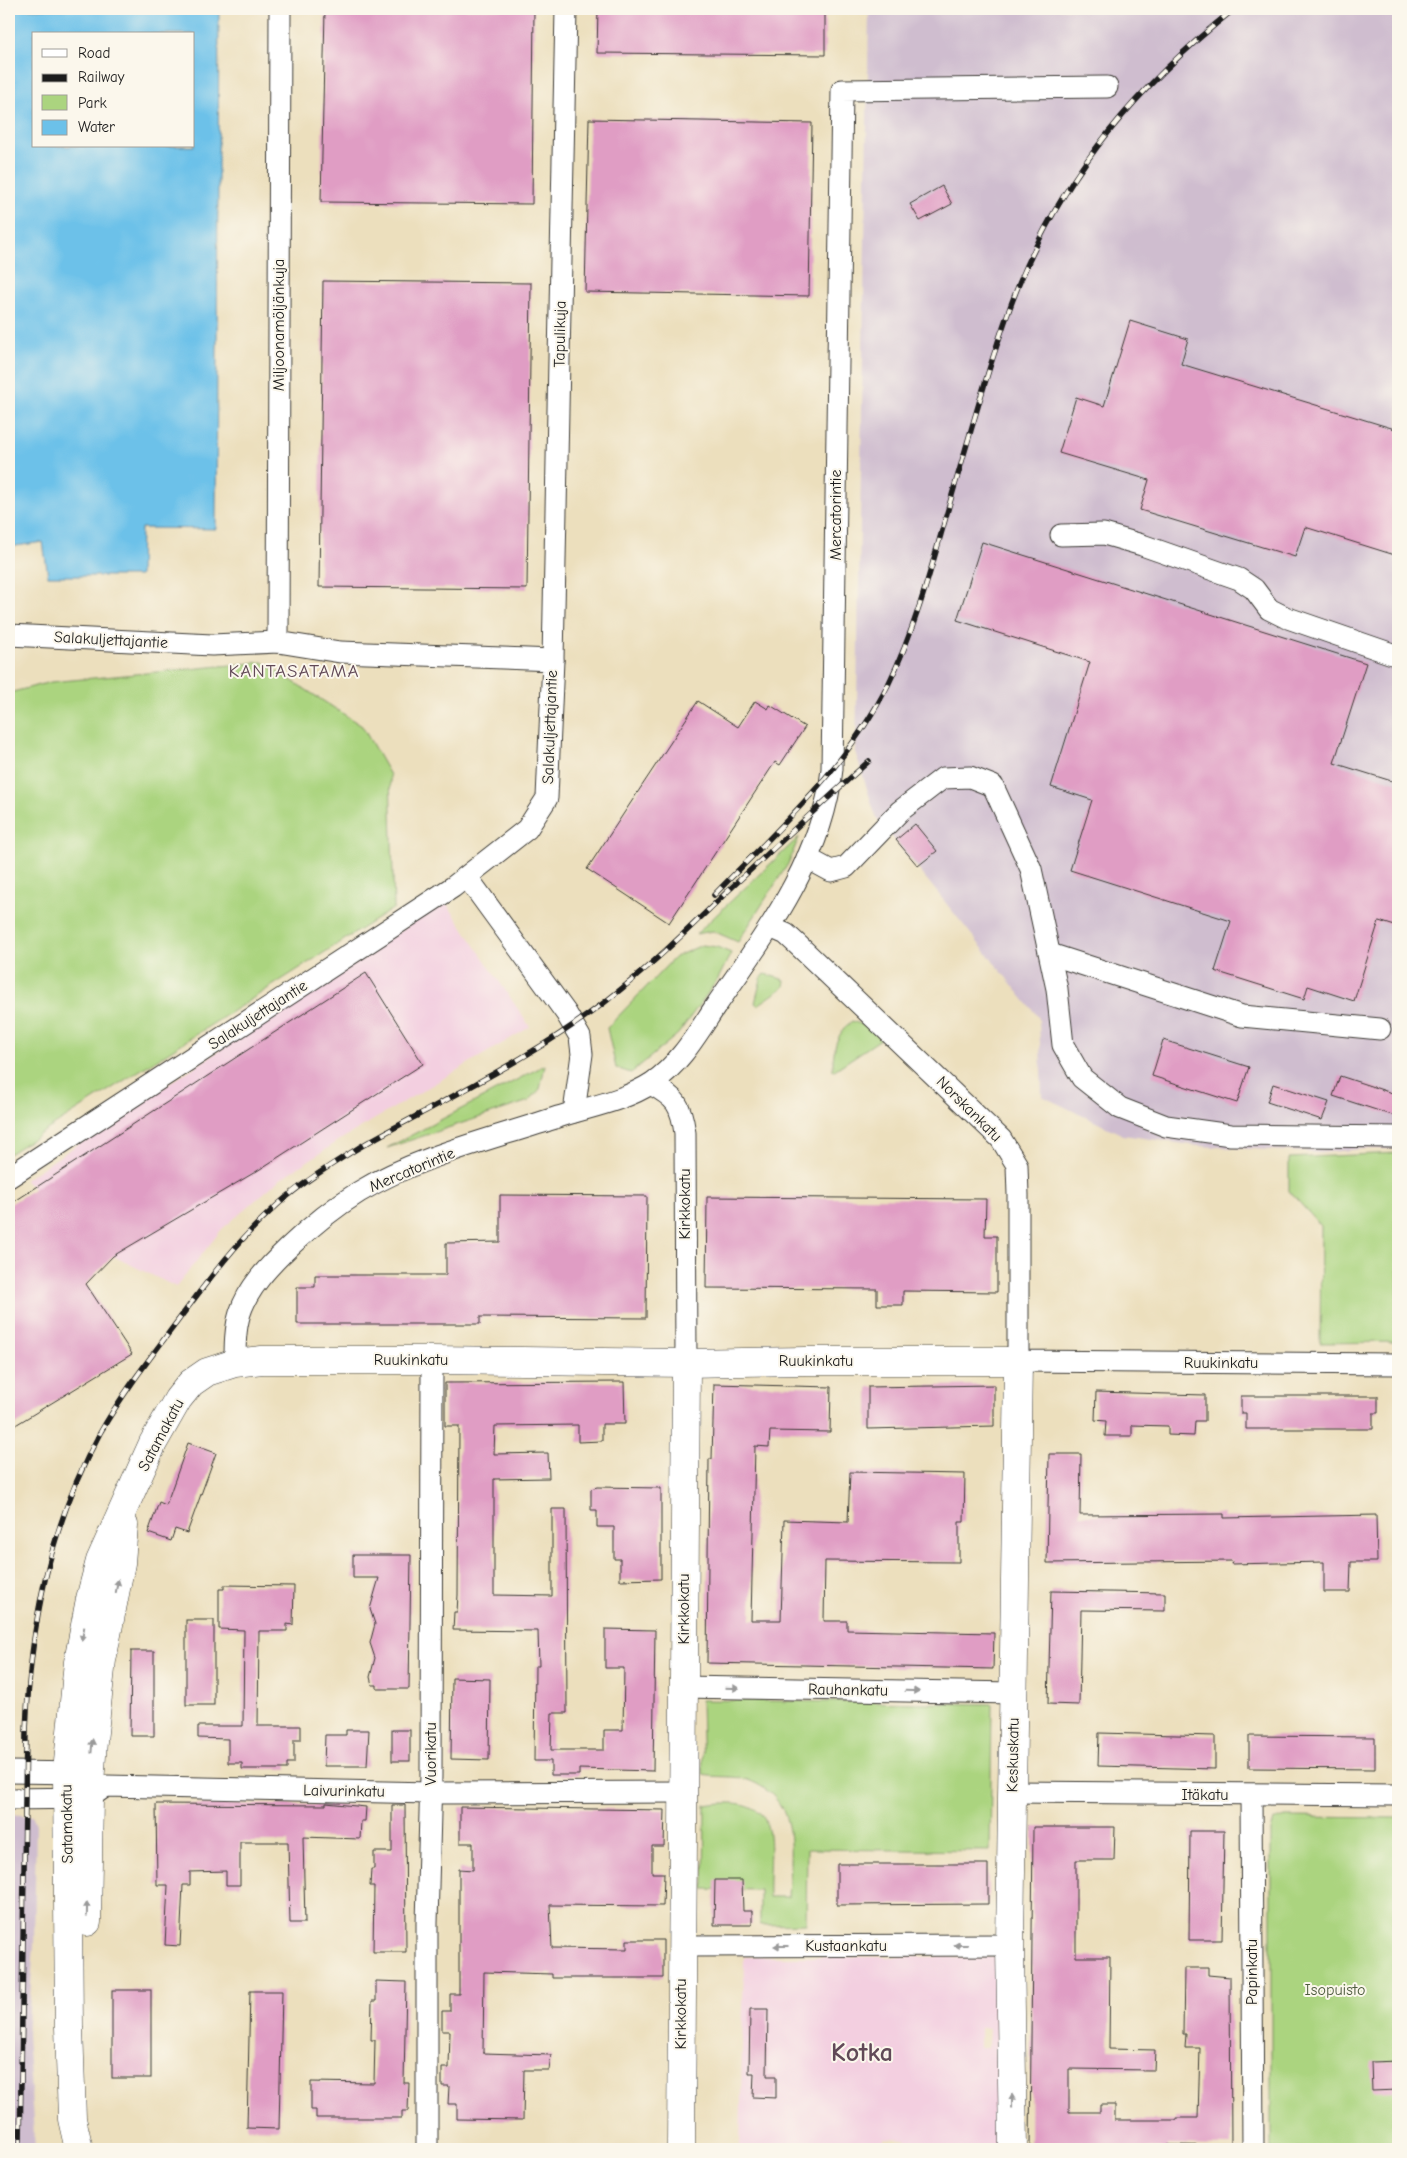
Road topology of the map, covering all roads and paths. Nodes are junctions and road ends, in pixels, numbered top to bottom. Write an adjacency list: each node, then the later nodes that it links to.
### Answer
1 (280, 9): 6 (street, Miljoonamöljänkuja)
2 (566, 9): 8 (street, Tapulikuja)
3 (1107, 87): 9 (street, Mercatorintie)
4 (1061, 535): 7 (street)
5 (9, 636): 6 (street, Salakuljettajantie)
6 (278, 642): 8 (street, Salakuljettajantie)
7 (1398, 656)
8 (553, 660): 10 (street, Salakuljettajantie)
9 (807, 858): 11 (street, Mercatorintie); 12 (street)
10 (467, 877): 15 (street); 17 (street, Salakuljettajantie)
11 (770, 927): 14 (street, Mercatorintie); 19 (street, Norskankatu)
12 (1050, 954): 13 (street); 16 (street)
13 (1380, 1029)
14 (651, 1084): 15 (street, Mercatorintie); 21 (street, Kirkkokatu)
15 (574, 1112): 20 (street, Mercatorintie)
16 (1398, 1137)
17 (9, 1177)
18 (432, 1360): 20 (main road, Ruukinkatu); 21 (main road, Ruukinkatu); 29 (street, Vuorikatu)
19 (1018, 1361): 21 (main road, Ruukinkatu); 22 (street, Ruukinkatu); 24 (main road, Keskuskatu)
20 (235, 1363): 26 (main road, Satamakatu)
21 (686, 1363): 23 (main road, Kirkkokatu)
22 (1398, 1364)
23 (683, 1687): 24 (street, Rauhankatu, one-way to 24); 27 (main road, Kirkkokatu)
24 (1013, 1693): 28 (main road, Keskuskatu)
25 (9, 1772): 26 (street)
26 (84, 1786): 29 (street, Laivurinkatu); 32 (street, Laivurinkatu); 35 (main road, Satamakatu, one-way to 26); 35 (main road, Satamakatu)
27 (682, 1792): 29 (street, Laivurinkatu); 34 (main road, Kirkkokatu)
28 (1012, 1792): 30 (street, Itäkatu); 33 (main road, Keskuskatu)
29 (430, 1793): 36 (street, Vuorikatu)
30 (1251, 1795): 31 (street, Itäkatu); 39 (street, Papinkatu)
31 (1398, 1796)
32 (9, 1799)
33 (1010, 1945): 34 (street, Kustaankatu, one-way to 34); 38 (main road, Keskuskatu, one-way to 33)
34 (681, 1946): 37 (main road, Kirkkokatu)
35 (80, 2149)
36 (427, 2149)
37 (681, 2149)
38 (1013, 2149)
39 (1253, 2149)

